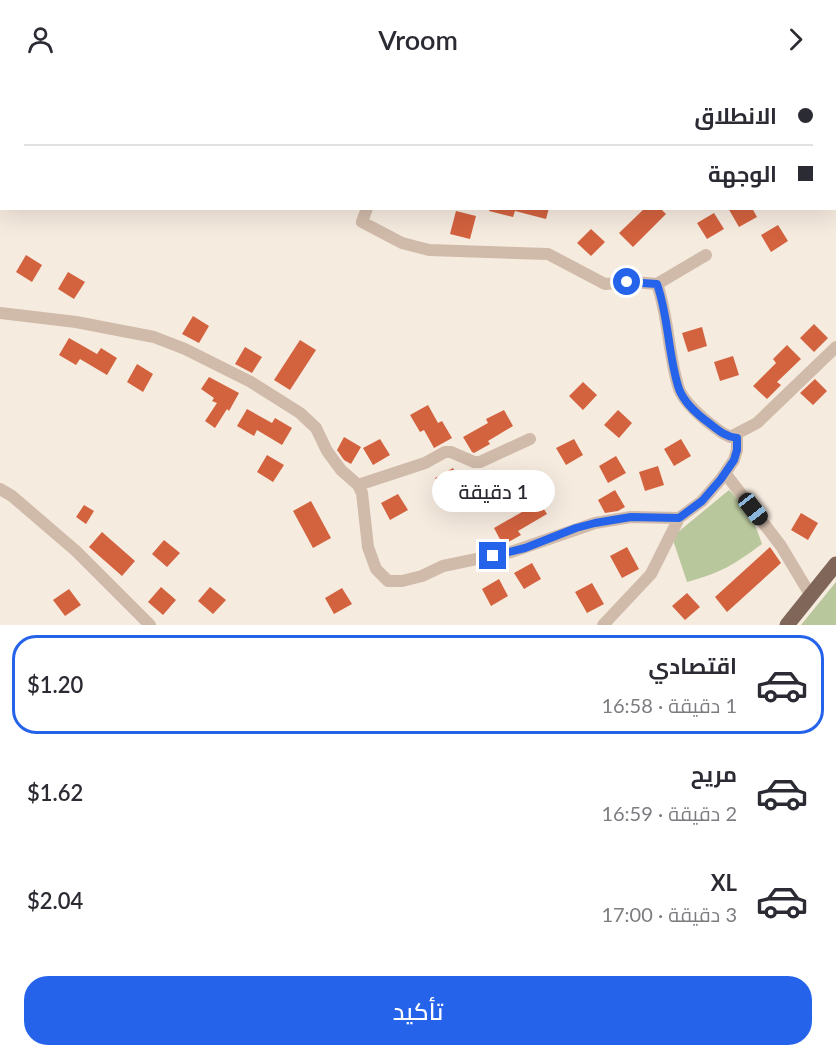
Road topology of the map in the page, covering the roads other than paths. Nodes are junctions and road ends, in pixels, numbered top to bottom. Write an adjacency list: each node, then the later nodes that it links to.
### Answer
1 (366, 210): 3 (street)
2 (706, 255): 3 (street)
3 (657, 284): 6 (street)
4 (0, 313): 9 (street)
5 (836, 347): 6 (street)
6 (730, 437): 8 (street)
7 (530, 439): 9 (street)
8 (725, 473): 11 (street); 13 (street)
9 (358, 485): 11 (street)
10 (0, 489): 14 (street)
11 (679, 518): 15 (street)
12 (836, 564): 13 (main road)
13 (811, 596): 16 (main road)
14 (150, 625)
15 (603, 625)
16 (787, 625)

